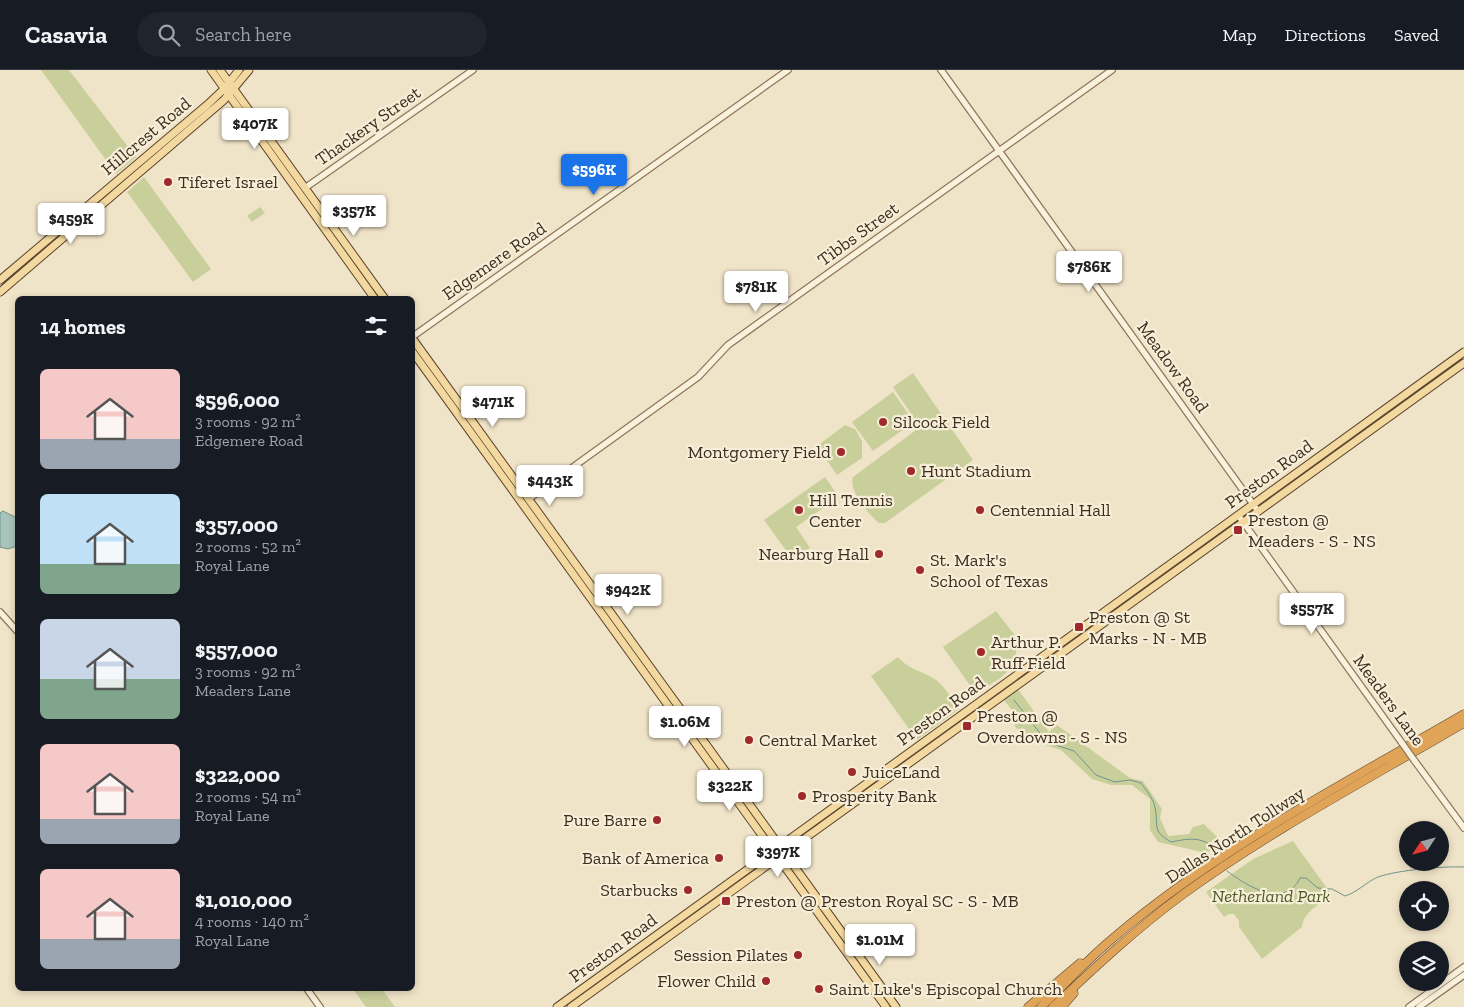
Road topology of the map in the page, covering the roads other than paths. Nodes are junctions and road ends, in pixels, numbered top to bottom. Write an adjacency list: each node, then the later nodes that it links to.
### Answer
1 (210, 70): 10 (main road)
2 (220, 70): 9 (main road)
3 (239, 70): 9 (main road, Hillcrest Road)
4 (249, 70): 9 (main road, Hillcrest Road)
5 (473, 70): 13 (street, Thackery Street)
6 (788, 70): 20 (street, Edgemere Road)
7 (941, 70): 12 (street, Meadow Road)
8 (1112, 70): 12 (street, Tibbs Street)
9 (232, 85): 10 (main road, Hillcrest Road); 11 (main road, Hillcrest Road); 13 (main road)
10 (224, 89): 11 (main road); 16 (main road, Hillcrest Road)
11 (229, 95): 15 (main road); 17 (main road, Hillcrest Road)
12 (999, 151): 27 (street, Tibbs Street); 28 (street, Meadow Road)
13 (306, 188): 14 (main road)
14 (357, 259): 15 (main road); 19 (main road)
15 (350, 264): 18 (main road)
16 (0, 280)
17 (0, 292)
18 (373, 296)
19 (383, 296)
20 (415, 335)
21 (415, 341): 25 (main road)
22 (1464, 352): 28 (main road, Preston Road)
23 (415, 354): 26 (main road)
24 (1464, 363): 29 (main road, Preston Road)
25 (471, 417): 26 (main road); 27 (main road)
26 (464, 422): 34 (main road)
27 (530, 498): 33 (main road)
28 (1253, 504): 29 (street, Meadow Road); 30 (main road, Preston Road)
29 (1258, 511): 31 (main road, Preston Road)
30 (1238, 515): 31 (street, Meaders Lane); 38 (main road, Preston Road)
31 (1243, 522): 39 (main road, Preston Road); 40 (street, Meaders Lane, bridge)
32 (0, 612): 35 (street)
33 (611, 612): 34 (main road); 41 (main road)
34 (604, 617): 42 (main road)
35 (15, 629)
36 (1464, 714): 53 (highway, Dallas North Tollway)
37 (1464, 724): 57 (highway, Dallas North Tollway)
38 (843, 800): 39 (main road); 41 (main road, Preston Road)
39 (847, 807): 43 (main road, Preston Road)
40 (1464, 828)
41 (779, 846): 42 (main road, Preston Road); 43 (main road)
42 (772, 851): 44 (main road); 45 (main road, Preston Road)
43 (784, 852): 44 (main road, Preston Road); 46 (main road)
44 (776, 858): 47 (main road, Preston Road); 48 (main road)
45 (706, 900): 47 (main road); 49 (main road, Preston Road)
46 (821, 903): 48 (main road); 50 (main road)
47 (712, 906): 52 (main road, Preston Road)
48 (814, 908): 51 (main road)
49 (678, 920): 52 (main road); 62 (main road, Preston Road)
50 (834, 920): 51 (main road); 54 (main road)
51 (827, 926): 56 (main road)
52 (682, 927): 63 (main road, Preston Road)
53 (1106, 944): 65 (highway); 66 (highway, Dallas North Tollway)
54 (867, 967): 56 (main road); 60 (main road)
55 (1464, 967): 69 (street)
56 (860, 972): 64 (main road)
57 (1090, 972): 67 (highway, Dallas North Tollway); 68 (highway)
58 (1464, 975): 70 (street)
59 (308, 991): 61 (street)
60 (894, 1003): 64 (main road)
61 (320, 1007)
62 (557, 1007)
63 (571, 1007)
64 (886, 1007)
65 (1028, 1007)
66 (1041, 1007)
67 (1053, 1007)
68 (1062, 1007)
69 (1409, 1007)
70 (1419, 1007)

